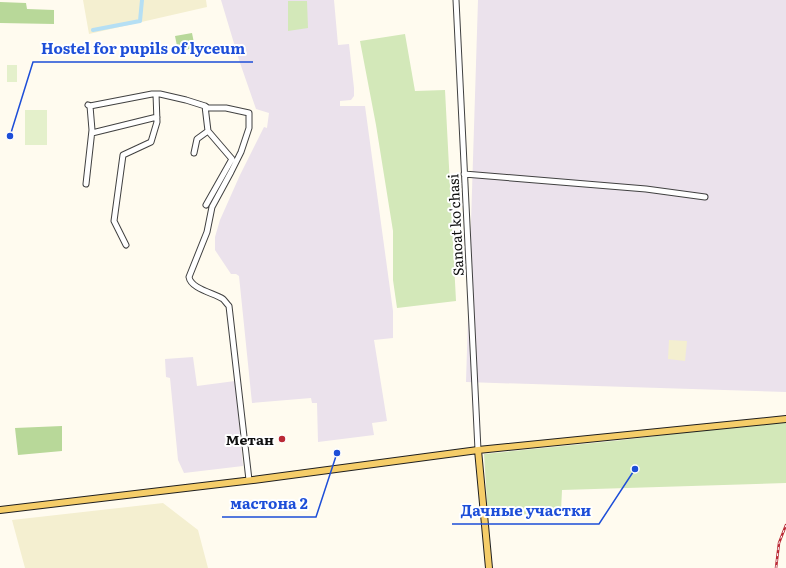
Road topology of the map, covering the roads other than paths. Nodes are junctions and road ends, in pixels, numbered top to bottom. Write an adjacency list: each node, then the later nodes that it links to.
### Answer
1 (456, 0): 8 (street, Sanoat ko'chasi)
2 (156, 94): 3 (street); 4 (street); 6 (street)
3 (205, 106): 5 (street); 15 (street)
4 (157, 117): 6 (street); 12 (street)
5 (208, 131): 7 (street); 11 (street)
6 (92, 133): 9 (street)
7 (194, 153)
8 (464, 174): 10 (street); 14 (street, Sanoat ko'chasi)
9 (86, 184)
10 (705, 197)
11 (206, 206)
12 (126, 245)
13 (786, 419): 14 (main road)
14 (478, 450): 15 (main road); 17 (main road)
15 (249, 480): 16 (main road)
16 (0, 510)
17 (489, 568)

